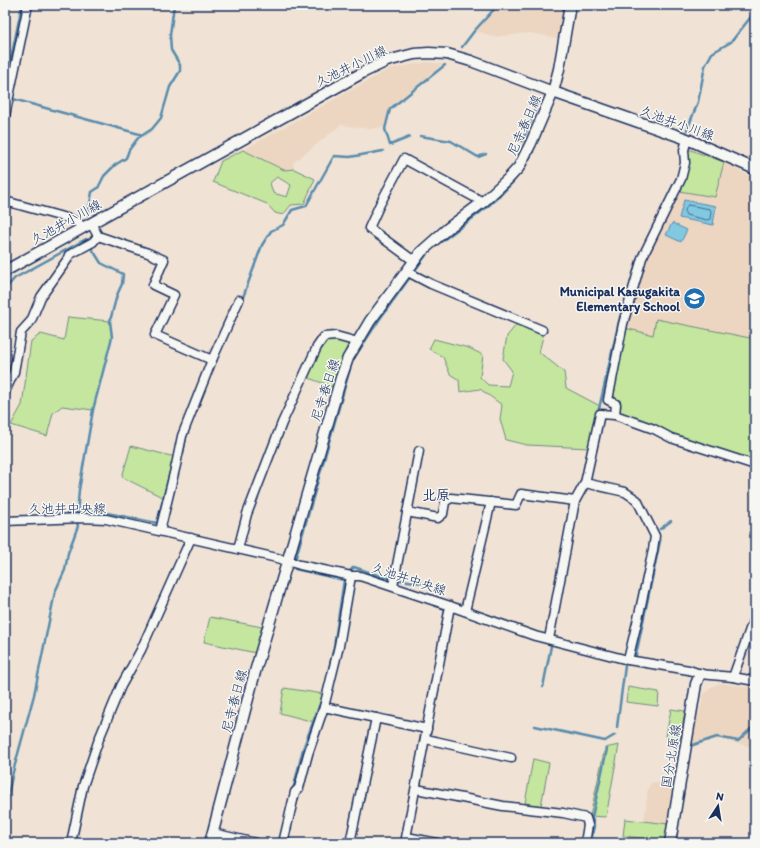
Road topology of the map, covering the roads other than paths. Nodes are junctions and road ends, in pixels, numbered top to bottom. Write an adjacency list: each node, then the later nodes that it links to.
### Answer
1 (28, 5): 4 (street)
2 (570, 5): 3 (street, 尼寺春日線)
3 (553, 92): 5 (street, 久池井小川線); 8 (street, 尼寺春日線); 9 (street, 久池井小川線)
4 (5, 116)
5 (687, 139): 6 (street, 久池井小川線); 19 (street)
6 (755, 169)
7 (5, 201): 9 (street)
8 (483, 202): 11 (street, 尼寺春日線); 11 (street)
9 (87, 225): 10 (street); 12 (street, 久池井小川線)
10 (92, 241): 17 (street); 18 (street)
11 (414, 261): 13 (street, 尼寺春日線)
12 (5, 271)
13 (410, 274): 15 (street); 16 (street, 尼寺春日線)
14 (239, 300): 17 (street)
15 (542, 330)
16 (358, 342): 29 (street); 30 (street, 尼寺春日線)
17 (212, 360): 27 (street)
18 (5, 392)
19 (615, 415): 21 (street); 22 (street)
20 (419, 451): 25 (street)
21 (755, 465)
22 (585, 483): 23 (street); 37 (street)
23 (575, 501): 24 (street); 36 (street)
24 (490, 502): 25 (street); 34 (street)
25 (407, 512): 32 (street)
26 (5, 521): 27 (street, 久池井中央線)
27 (160, 531): 28 (street, 久池井中央線)
28 (191, 538): 29 (street, 久池井中央線); 49 (street)
29 (238, 549): 30 (street, 久池井中央線)
30 (287, 561): 31 (street, 久池井中央線); 47 (street, 尼寺春日線)
31 (351, 576): 32 (street, 久池井中央線); 41 (street)
32 (393, 586): 33 (street, 久池井中央線)
33 (450, 606): 34 (street, 久池井中央線); 43 (street)
34 (465, 611): 36 (street, 久池井中央線)
35 (755, 615): 39 (street)
36 (549, 639): 37 (street, 久池井中央線)
37 (628, 660): 38 (street, 久池井中央線)
38 (700, 674): 39 (street, 久池井中央線); 56 (street, 国分北原線)
39 (733, 677): 40 (street, 久池井中央線)
40 (755, 681)
41 (324, 707): 42 (street); 52 (street)
42 (376, 718): 43 (street); 53 (street)
43 (428, 729): 44 (street)
44 (426, 739): 45 (street); 46 (street)
45 (510, 758)
46 (416, 789): 48 (street); 55 (street)
47 (213, 833): 50 (street, 尼寺春日線); 51 (street)
48 (406, 840): 54 (street)
49 (71, 843)
50 (210, 843)
51 (256, 843)
52 (283, 843)
53 (350, 843)
54 (437, 843)
55 (585, 843)
56 (670, 843)

